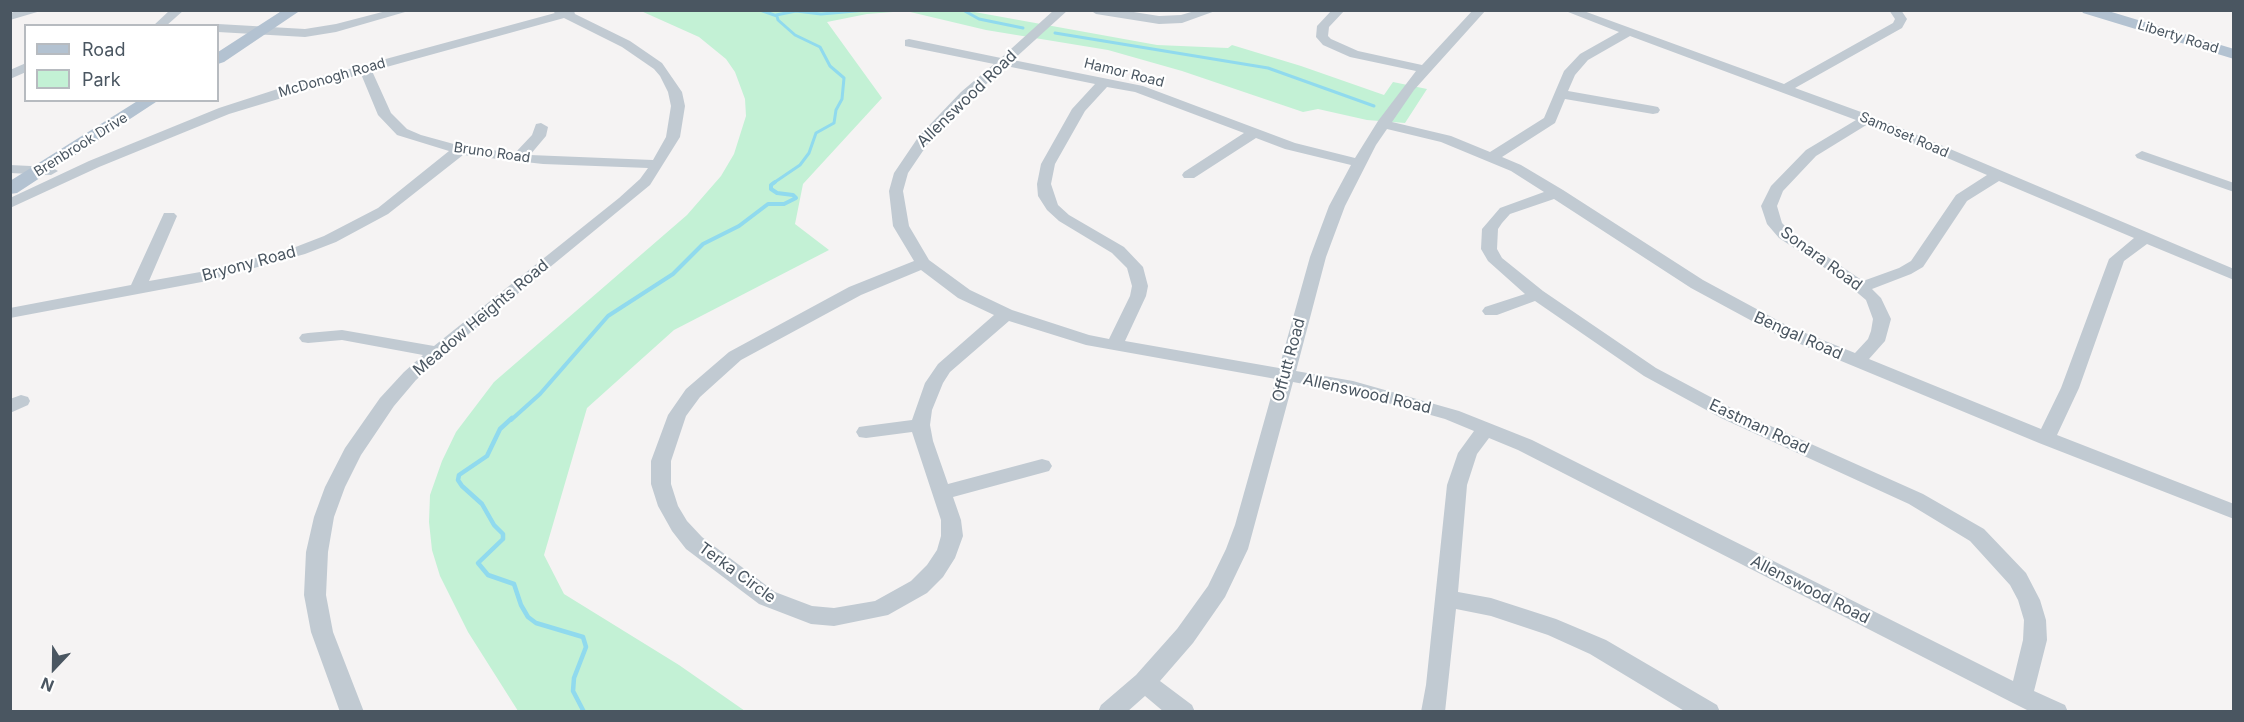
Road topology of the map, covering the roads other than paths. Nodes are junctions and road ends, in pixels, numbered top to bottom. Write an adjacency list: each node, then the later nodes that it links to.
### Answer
1 (38, 10): 14 (street)
2 (178, 10): 15 (street)
3 (294, 10): 17 (main road)
4 (406, 10): 17 (street)
5 (1062, 10): 22 (street, Allenswood Road)
6 (1096, 10): 7 (street)
7 (1212, 10)
8 (1339, 10): 25 (street)
9 (1480, 10): 25 (street, Offutt Road)
10 (1569, 10): 18 (street, Samoset Road)
11 (1895, 10): 28 (street)
12 (2088, 10): 20 (main road, Liberty Road)
13 (566, 12): 24 (street, McDonogh Road); 42 (street, Meadow Heights Road)
14 (10, 17)
15 (160, 24)
16 (219, 28): 17 (street)
17 (262, 31): 21 (main road)
18 (1629, 32): 28 (street, Samoset Road); 29 (street)
19 (909, 43): 22 (street, Hamor Road)
20 (2234, 54)
21 (219, 58)
22 (1004, 62): 27 (street, Hamor Road); 53 (street, Allenswood Road)
23 (24, 68): 26 (street)
24 (364, 69): 36 (street, Bruno Road); 41 (street, McDonogh Road)
25 (1424, 69): 33 (street, Offutt Road)
26 (10, 75)
27 (1104, 82): 35 (street, Hamor Road); 62 (street)
28 (1786, 88): 32 (street, Samoset Road)
29 (1561, 94): 31 (street); 38 (street)
30 (148, 102): 44 (main road, Brenbrook Drive)
31 (1653, 110)
32 (1867, 119): 46 (street, Samoset Road); 55 (street, Sonara Road)
33 (1383, 124): 38 (street, Bengal Road); 40 (street, Offutt Road)
34 (541, 127): 39 (street)
35 (1254, 133): 40 (street, Hamor Road); 45 (street)
36 (460, 150): 39 (street, Bruno Road); 56 (street, Bryony Road)
37 (2142, 155): 47 (street)
38 (1493, 157): 49 (street, Bengal Road)
39 (519, 158): 42 (street, Bruno Road)
40 (1359, 163): 65 (street, Offutt Road)
41 (94, 164): 44 (street, McDonogh Road); 50 (street, McDonogh Road)
42 (658, 164): 63 (street, Meadow Heights Road)
43 (10, 169): 44 (street, McDonogh Road)
44 (38, 171): 48 (main road, Brenbrook Drive)
45 (1189, 175)
46 (1999, 176): 52 (street, Samoset Road); 55 (street)
47 (2234, 188)
48 (10, 189)
49 (1558, 193): 57 (street, Eastman Road); 64 (street, Bengal Road)
50 (10, 204)
51 (169, 216): 56 (street)
52 (2145, 238): 54 (street, Samoset Road); 69 (street)
53 (924, 263): 60 (street, Allenswood Road); 71 (street, Terka Circle)
54 (2234, 275)
55 (1861, 287): 64 (street, Sonara Road)
56 (138, 288): 59 (street, Bryony Road)
57 (1537, 295): 58 (street); 75 (street, Eastman Road)
58 (1491, 311)
59 (10, 313)
60 (1006, 314): 62 (street, Allenswood Road); 66 (street, Terka Circle)
61 (308, 338): 63 (street)
62 (1115, 345): 65 (street, Allenswood Road)
63 (436, 352): 76 (street, Meadow Heights Road)
64 (1857, 362): 69 (street, Bengal Road)
65 (1285, 375): 67 (street, Allenswood Road); 74 (street, Offutt Road)
66 (920, 425): 68 (street); 71 (street, Terka Circle)
67 (1486, 428): 73 (street); 75 (street, Allenswood Road)
68 (866, 432)
69 (2046, 438): 72 (street, Bengal Road)
70 (1042, 466): 71 (street)
71 (943, 493)
72 (2234, 512)
73 (1446, 598): 79 (street); 80 (street)
74 (1144, 682): 77 (street, Offutt Road); 78 (street)
75 (2021, 696): 81 (street, Allenswood Road)
76 (352, 711)
77 (1110, 711)
78 (1183, 711)
79 (1433, 711)
80 (1707, 711)
81 (2056, 711)

